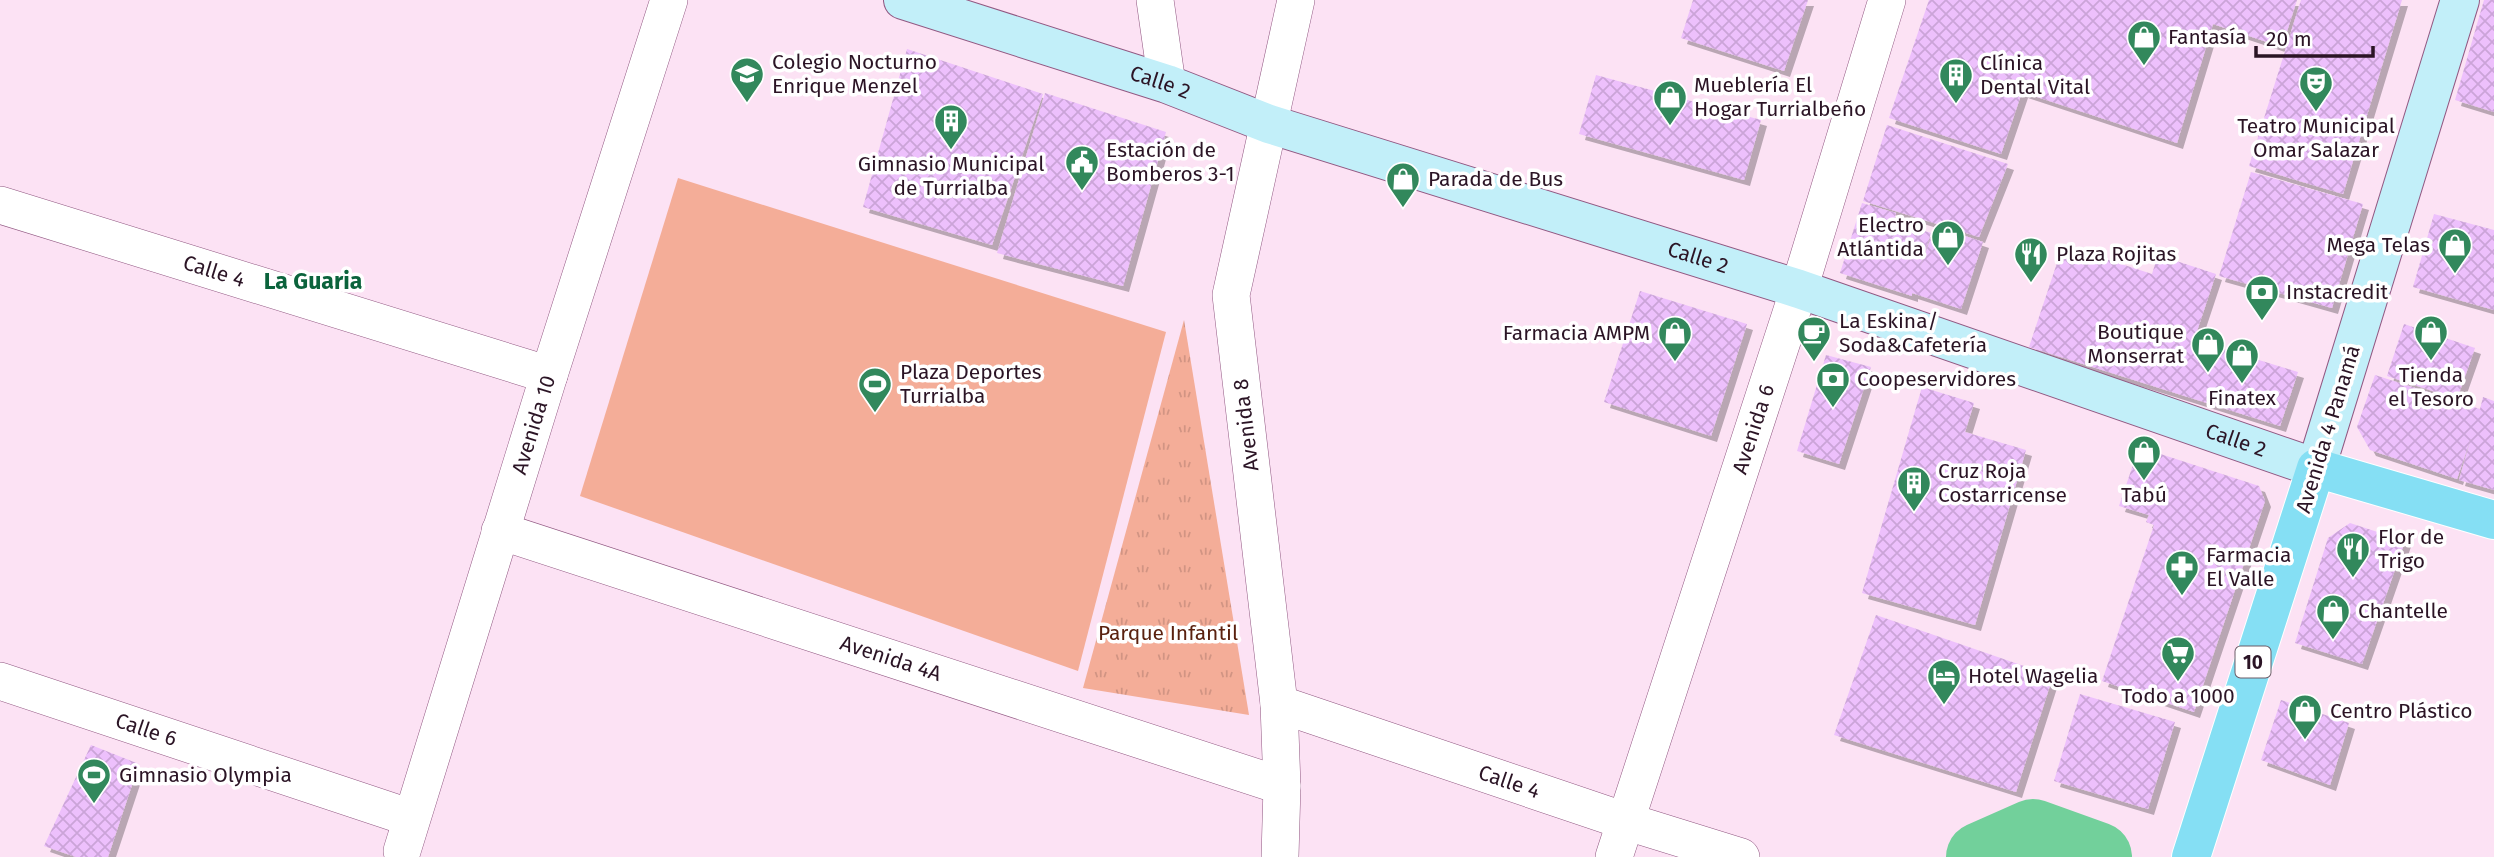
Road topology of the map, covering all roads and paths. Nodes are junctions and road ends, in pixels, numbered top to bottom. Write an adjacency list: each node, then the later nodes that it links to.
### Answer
1 (669, 0): 11 (street, Avenida 10)
2 (903, 0): 7 (main road, Calle 2)
3 (1155, 0): 7 (street)
4 (1296, 0): 8 (street, Avenida 8)
5 (1886, 0): 10 (street, Avenida 6)
6 (2460, 0): 12 (main road, Avenida 4 Panamá)
7 (1167, 84): 8 (main road, Calle 2)
8 (1269, 124): 10 (main road, Calle 2); 16 (street, Avenida 8)
9 (0, 205): 11 (street, Calle 4)
10 (1799, 289): 12 (main road, Calle 2); 18 (street, Avenida 6)
11 (549, 375): 14 (street, Avenida 10)
12 (2316, 468): 13 (main road, Calle 2); 23 (main road, Avenida 4 Panamá / 10)
13 (2494, 520)
14 (500, 531): 17 (street, Avenida 4A); 19 (street, Avenida 10)
15 (0, 681): 19 (street, Calle 6)
16 (1279, 704): 17 (street, Avenida 8); 18 (street, Calle 4)
17 (1282, 786): 20 (street, Avenida 8)
18 (1625, 821): 21 (street, Avenida 6); 22 (street, Calle 4)
19 (407, 834)
20 (1280, 857)
21 (1614, 857)
22 (1741, 857)
23 (2191, 857)

